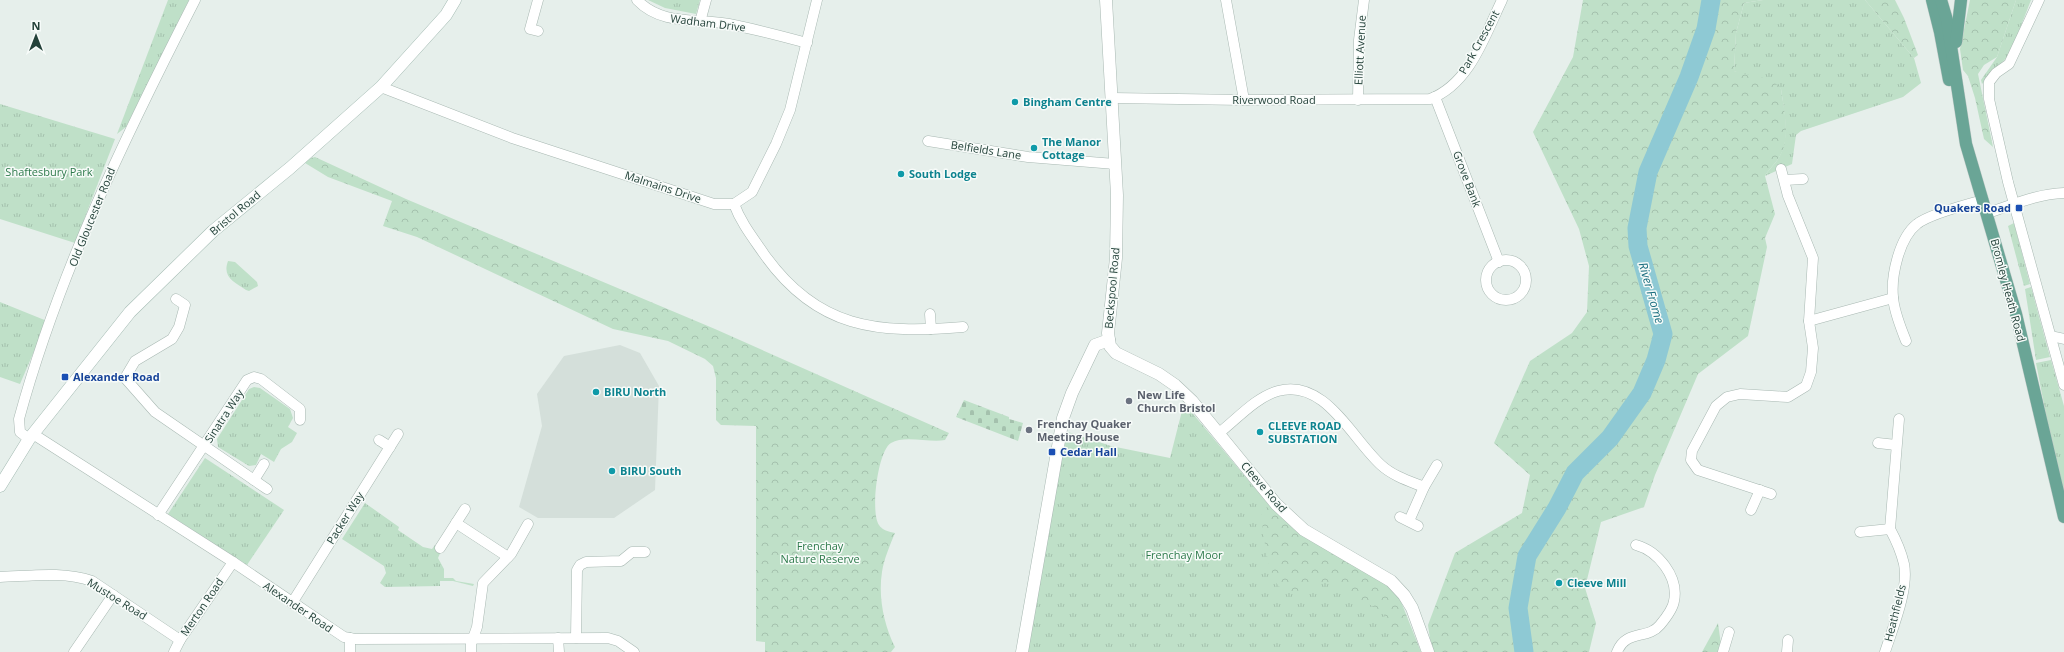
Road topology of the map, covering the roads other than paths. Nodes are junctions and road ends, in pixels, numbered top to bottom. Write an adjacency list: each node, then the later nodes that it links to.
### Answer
1 (195, 0): 51 (street, Old Gloucester Road)
2 (455, 0): 19 (street, Bristol Road)
3 (538, 0): 16 (street)
4 (637, 0): 15 (street, Wadham Drive)
5 (706, 0): 15 (street)
6 (817, 0): 17 (street)
7 (1106, 0): 21 (street, Beckspool Road)
8 (1226, 0): 22 (street)
9 (1364, 0): 23 (street, Elliott Avenue)
10 (1502, 0): 20 (street, Park Crescent)
11 (1932, 0): 25 (main road)
12 (1941, 0): 18 (main road, Bromley Heath Road)
13 (1961, 0): 18 (main road, Bromley Heath Road)
14 (2040, 0): 33 (street)
15 (700, 22): 17 (street, Wadham Drive)
16 (538, 32)
17 (807, 43): 32 (street)
18 (1954, 62): 25 (main road, Bromley Heath Road)
19 (381, 87): 32 (street, Malmains Drive); 51 (street, Bristol Road)
20 (1435, 97): 23 (street, Riverwood Road); 35 (street, Grove Bank)
21 (1112, 98): 22 (street, Riverwood Road); 26 (street, Beckspool Road)
22 (1244, 100): 23 (street, Riverwood Road)
23 (1358, 100)
24 (928, 141): 26 (street, Belfields Lane)
25 (1966, 144): 31 (main road, Bromley Heath Road)
26 (1115, 164): 44 (street, Beckspool Road)
27 (1782, 169): 29 (street)
28 (1803, 179): 29 (street)
29 (1785, 180): 39 (street)
30 (2064, 193): 33 (street)
31 (1983, 200): 34 (main road, Bromley Heath Road); 36 (street)
32 (734, 204): 41 (street)
33 (2014, 205): 34 (street); 42 (street)
34 (1987, 213): 68 (main road, Bromley Heath Road)
35 (1499, 262)
36 (1893, 298): 39 (street); 45 (street)
37 (176, 299): 55 (street)
38 (930, 314): 41 (street)
39 (1809, 321): 63 (street)
40 (963, 327): 41 (street)
41 (931, 330)
42 (2051, 336): 43 (street); 46 (street)
43 (2064, 339)
44 (1108, 340): 49 (street, Cleeve Road); 95 (street, Beckspool Road)
45 (1906, 341)
46 (2064, 386)
47 (1899, 419): 54 (street, Heathfields)
48 (300, 420): 55 (street, Sinatra Way)
49 (1219, 433): 61 (street); 96 (street, Cleeve Road)
50 (398, 434): 56 (street, Packer Way)
51 (31, 437): 60 (street, Bristol Road); 67 (street, Alexander Road)
52 (379, 440): 56 (street)
53 (1878, 443): 54 (street)
54 (1896, 445): 72 (street, Heathfields)
55 (204, 446): 59 (street); 67 (street, Sinatra Way)
56 (390, 447): 81 (street, Packer Way)
57 (264, 464): 59 (street)
58 (1437, 465): 61 (street)
59 (254, 480): 62 (street)
60 (0, 486)
61 (1424, 487): 69 (street)
62 (267, 489)
63 (1760, 490): 64 (street); 66 (street)
64 (1771, 494)
65 (465, 509): 70 (street)
66 (1751, 510)
67 (158, 515): 78 (street, Alexander Road)
68 (2064, 517)
69 (1409, 521)
70 (456, 523): 75 (street); 77 (street)
71 (528, 524): 77 (street)
72 (1890, 529): 73 (street); 100 (street, Heathfields)
73 (1860, 532)
74 (1636, 545): 97 (street)
75 (440, 548)
76 (645, 552): 86 (street)
77 (508, 557): 83 (street)
78 (233, 562): 81 (street, Alexander Road); 87 (street, Merton Road)
79 (0, 577): 80 (street, Mustoe Road)
80 (113, 595): 87 (street, Mustoe Road); 89 (street)
81 (292, 603): 84 (street, Alexander Road)
82 (1729, 632): 98 (street)
83 (474, 637): 84 (street, Alexander Road); 85 (street, Alexander Road); 92 (street)
84 (350, 638): 91 (street)
85 (558, 638): 86 (street, Alexander Road); 93 (street)
86 (579, 638): 94 (street, Alexander Road)
87 (180, 640): 90 (street, Merton Road)
88 (1788, 640): 99 (street)
89 (74, 652)
90 (174, 652)
91 (350, 652)
92 (471, 652)
93 (559, 652)
94 (634, 652)
95 (1022, 652)
96 (1428, 652)
97 (1617, 652)
98 (1723, 652)
99 (1787, 652)
100 (1885, 652)

